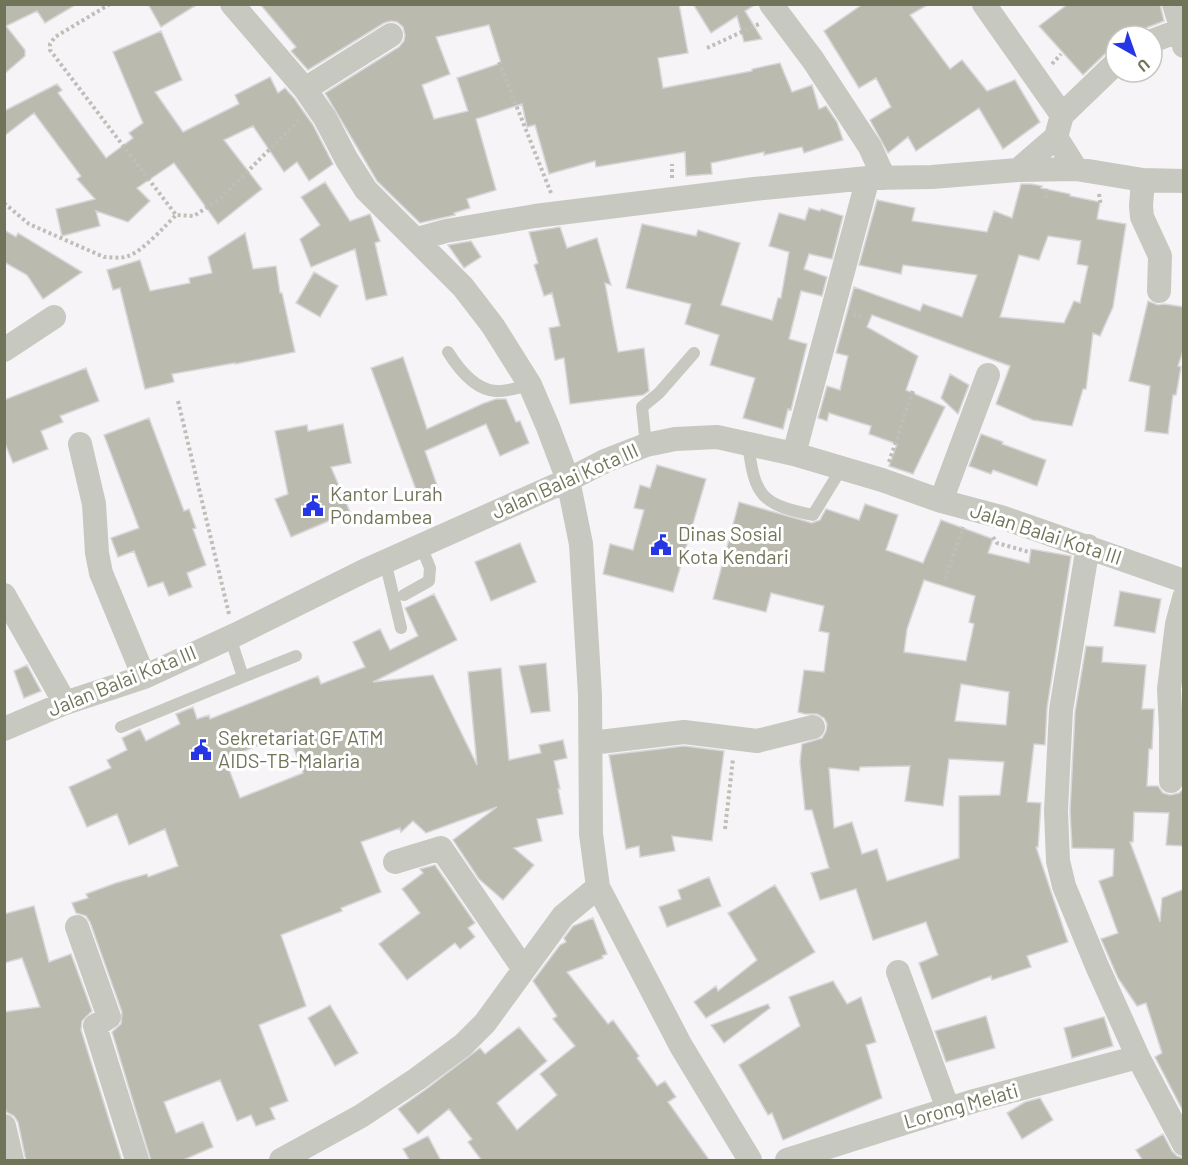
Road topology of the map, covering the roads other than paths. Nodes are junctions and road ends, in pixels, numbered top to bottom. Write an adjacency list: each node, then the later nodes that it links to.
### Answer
1 (232, 4): 9 (street)
2 (984, 4): 10 (street)
3 (1174, 4): 6 (street)
4 (775, 10): 13 (street)
5 (392, 35): 9 (street)
6 (1183, 35): 7 (street)
7 (1164, 39)
8 (1104, 76): 10 (street)
9 (310, 96): 16 (street)
10 (1059, 126): 11 (street); 12 (street)
11 (1076, 169): 12 (street); 14 (street)
12 (1018, 170): 13 (street)
13 (876, 178): 16 (street); 27 (street)
14 (1143, 180): 15 (street); 17 (street)
15 (1184, 181)
16 (417, 239): 23 (street)
17 (1159, 291)
18 (54, 317): 19 (street)
19 (4, 350)
20 (448, 352): 23 (lane)
21 (694, 353): 26 (lane)
22 (988, 375): 30 (street)
23 (530, 385): 29 (street)
24 (80, 444): 41 (street)
25 (748, 444): 26 (street, Jalan Balai Kota III); 27 (street, Jalan Balai Kota III); 28 (lane)
26 (646, 445): 29 (street, Jalan Balai Kota III)
27 (794, 454): 28 (street, Jalan Balai Kota III)
28 (841, 469): 30 (street, Jalan Balai Kota III)
29 (568, 480): 31 (street, Jalan Balai Kota III); 47 (street)
30 (941, 501): 32 (street, Jalan Balai Kota III)
31 (421, 546): 33 (street, Jalan Balai Kota III); 36 (lane)
32 (1088, 546): 34 (street, Jalan Balai Kota III); 54 (street)
33 (385, 561): 38 (lane); 39 (street, Jalan Balai Kota III)
34 (1184, 581)
35 (4, 595): 43 (street)
36 (404, 595)
37 (1184, 598): 48 (street)
38 (401, 628)
39 (232, 636): 41 (street, Jalan Balai Kota III); 42 (lane)
40 (296, 656): 42 (lane)
41 (144, 676): 43 (street, Jalan Balai Kota III)
42 (243, 677): 44 (lane)
43 (65, 703): 46 (street, Jalan Balai Kota III)
44 (120, 727)
45 (813, 727): 47 (street)
46 (4, 729)
47 (591, 743): 50 (street)
48 (1171, 781)
49 (395, 862): 52 (street)
50 (598, 887): 52 (street); 61 (street)
51 (77, 927): 59 (street)
52 (523, 968): 60 (street)
53 (898, 972): 55 (street)
54 (1138, 1057): 55 (street, Lorong Melati); 57 (street)
55 (948, 1109): 62 (street, Lorong Melati)
56 (4, 1126): 58 (street)
57 (1184, 1144)
58 (12, 1161)
59 (137, 1161)
60 (281, 1161)
61 (750, 1161)
62 (787, 1161)

